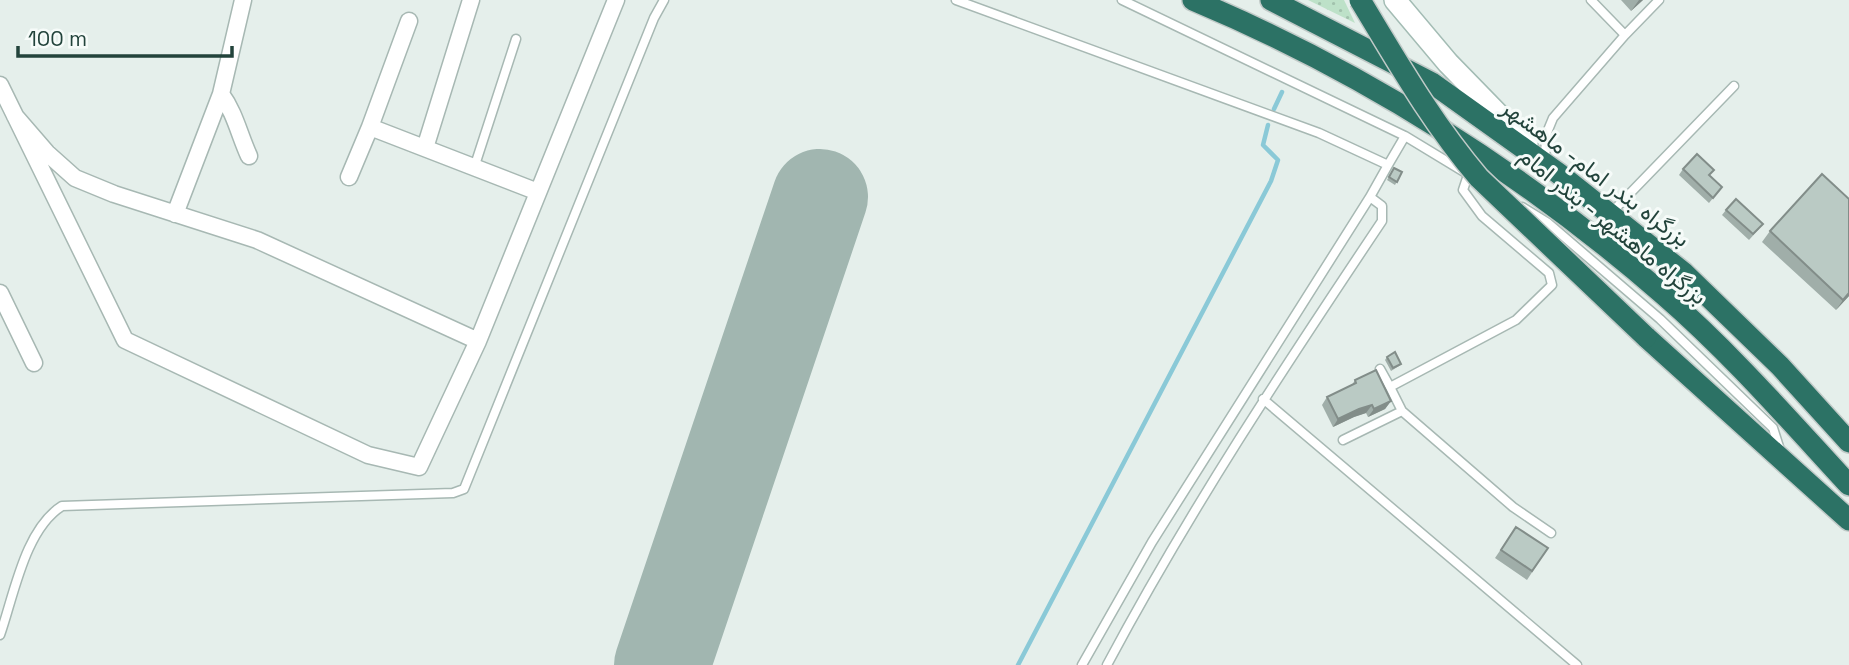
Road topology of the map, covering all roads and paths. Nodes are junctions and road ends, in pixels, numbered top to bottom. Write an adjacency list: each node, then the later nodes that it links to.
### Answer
1 (243, 0): 18 (street)
2 (471, 0): 22 (street)
3 (616, 0): 29 (street)
4 (664, 0): 46 (lane)
5 (956, 0): 25 (lane)
6 (1122, 0): 21 (lane)
7 (1193, 0): 43 (highway, بزرگراه ماهشهر - بندر امام)
8 (1271, 0): 24 (highway, بزرگراه بندر امام- ماهشهر)
9 (1360, 0): 42 (highway, bridge)
10 (1395, 0): 24 (main road)
11 (1591, 0): 14 (lane)
12 (1659, 0): 14 (lane)
13 (409, 21): 20 (street)
14 (1625, 35): 24 (lane)
15 (516, 39): 26 (lane)
16 (0, 85): 19 (street)
17 (1734, 86): 32 (lane)
18 (221, 94): 23 (street); 31 (street)
19 (7, 120): 31 (street); 34 (street)
20 (370, 127): 22 (street); 28 (street)
21 (1405, 136): 25 (lane); 27 (lane)
22 (425, 148): 26 (street)
23 (249, 156)
24 (1545, 164): 32 (highway, بزرگراه بندر امام- ماهشهر)
25 (1388, 165): 30 (lane)
26 (474, 168): 29 (street)
27 (1468, 174): 37 (lane); 42 (lane)
28 (349, 177)
29 (538, 192): 34 (street)
30 (1374, 200): 38 (lane); 47 (lane)
31 (175, 214): 34 (street)
32 (1610, 214): 41 (highway, بزرگراه بندر امام- ماهشهر)
33 (0, 293): 35 (street)
34 (478, 341)
35 (34, 363)
36 (1380, 369): 37 (lane)
37 (1390, 387): 39 (lane)
38 (1263, 398): 48 (lane); 49 (lane)
39 (1402, 411): 40 (lane); 45 (lane)
40 (1343, 440)
41 (1849, 442)
42 (1783, 461): 44 (highway)
43 (1849, 485)
44 (1849, 520)
45 (1551, 533)
46 (0, 635)
47 (1082, 665)
48 (1107, 665)
49 (1577, 665)

